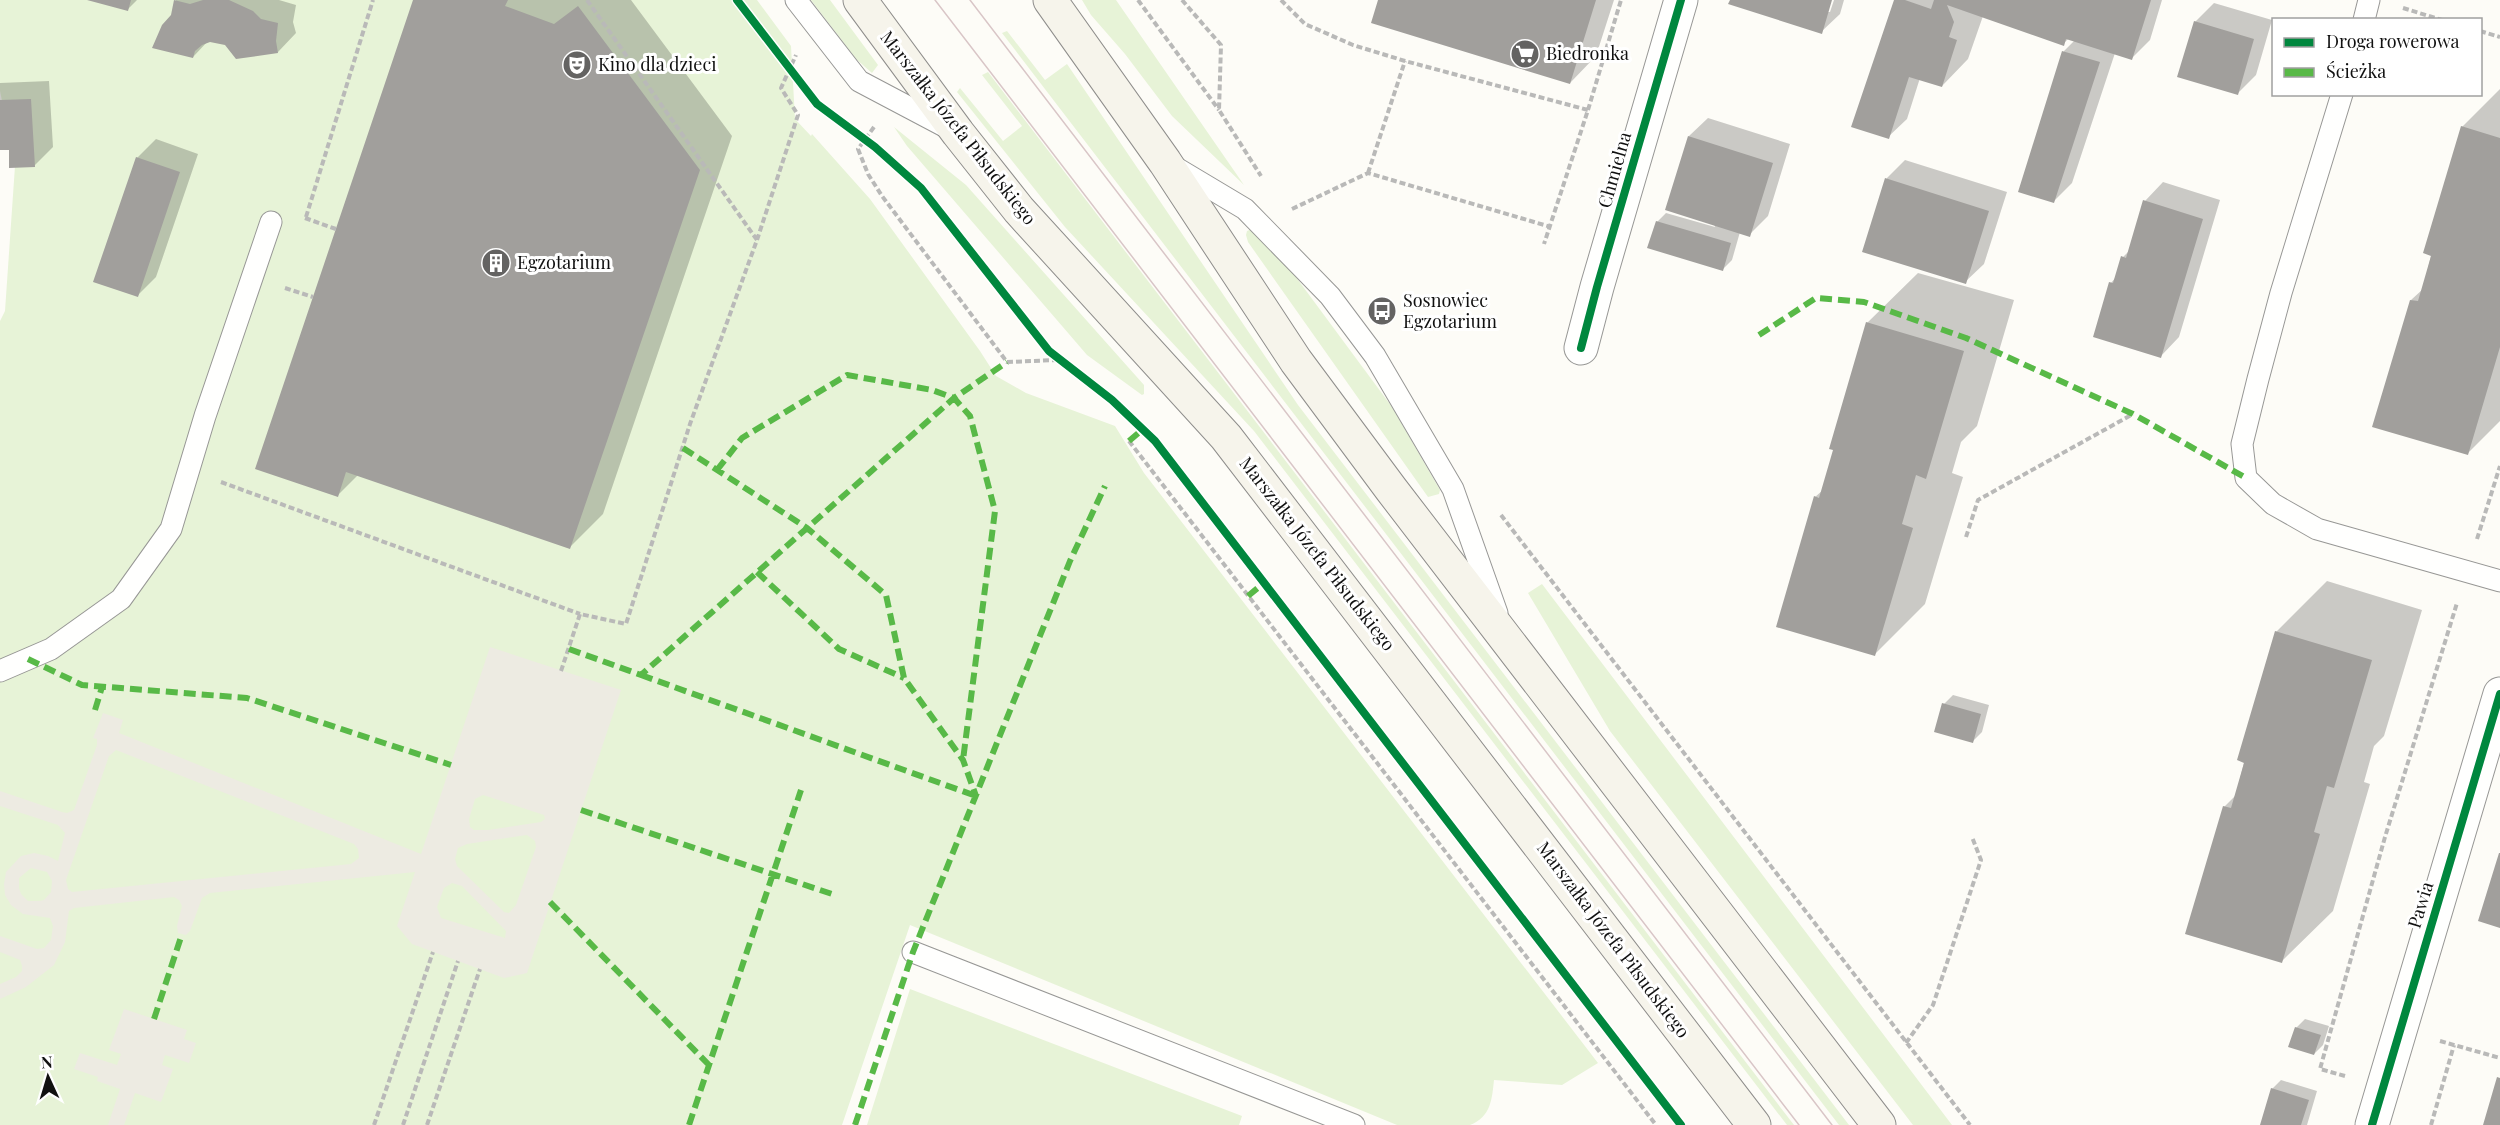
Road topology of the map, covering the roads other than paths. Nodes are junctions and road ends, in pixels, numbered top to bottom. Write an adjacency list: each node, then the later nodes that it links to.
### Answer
1 (796, 0): 8 (lane)
2 (860, 0): 8 (main road, Marszałka Józefa Piłsudskiego)
3 (1050, 0): 9 (main road)
4 (1681, 0): 11 (street, Chmielna)
5 (2369, 0): 6 (lane)
6 (2364, 18)
7 (2341, 96): 12 (lane)
8 (958, 133): 18 (main road, Marszałka Józefa Piłsudskiego)
9 (1165, 162): 13 (main road); 13 (lane)
10 (270, 222): 14 (lane)
11 (1581, 348)
12 (2500, 582)
13 (1504, 633): 19 (main road)
14 (0, 671)
15 (2500, 694): 20 (street, Pawia)
16 (913, 952): 17 (lane)
17 (1354, 1125)
18 (1754, 1125)
19 (1879, 1125)
20 (2372, 1125)

